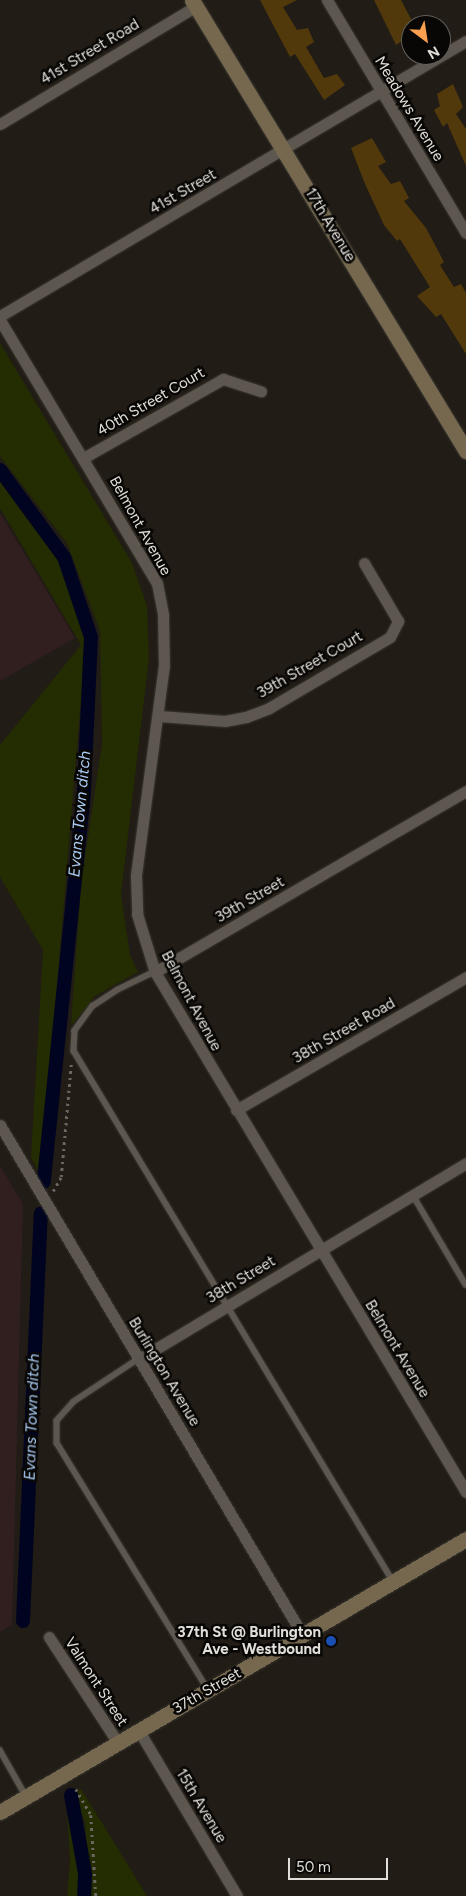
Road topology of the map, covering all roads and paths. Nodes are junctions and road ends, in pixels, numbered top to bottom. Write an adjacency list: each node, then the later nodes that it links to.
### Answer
1 (326, 0): 4 (street, Meadows Avenue)
2 (194, 3): 5 (street, 41st Street Road); 6 (main road, 17th Avenue)
3 (466, 41): 4 (street, 41st Street)
4 (381, 92): 6 (street, 41st Street); 7 (street, Meadows Avenue)
5 (0, 124)
6 (284, 150): 8 (street, 41st Street); 11 (main road, 17th Avenue)
7 (466, 233)
8 (0, 316)
9 (0, 320): 12 (street, Belmont Avenue)
10 (261, 392): 12 (street, 40th Street Court)
11 (466, 451)
12 (85, 457): 14 (street, Belmont Avenue)
13 (364, 563): 14 (street, 39th Street Court)
14 (159, 716): 16 (street, Belmont Avenue)
15 (466, 791): 16 (street, 39th Street)
16 (156, 972): 18 (lane, 39th Street); 19 (street, Belmont Avenue)
17 (466, 977): 19 (street, 38th Street Road)
18 (74, 1051): 23 (path); 26 (lane)
19 (236, 1110): 24 (street, Belmont Avenue)
20 (0, 1125): 23 (street, Burlington Avenue)
21 (466, 1163): 22 (street, 38th Street)
22 (413, 1195): 24 (street, 38th Street); 25 (lane)
23 (44, 1198): 27 (street, Burlington Avenue)
24 (320, 1249): 26 (street, 38th Street); 28 (street, Belmont Avenue)
25 (466, 1285)
26 (229, 1304): 27 (street, 38th Street); 30 (lane)
27 (139, 1359): 31 (street, Burlington Avenue); 33 (lane, 38th Street)
28 (466, 1492)
29 (466, 1539): 30 (main road, 37th Street)
30 (393, 1581): 31 (main road, 37th Street)
31 (302, 1634): 33 (main road, 37th Street)
32 (49, 1637): 35 (street, Valmont Street)
33 (209, 1690): 34 (main road, 37th Street)
34 (139, 1730): 35 (main road, 37th Street); 41 (street, 15th Avenue)
35 (118, 1743): 38 (main road, 37th Street)
36 (0, 1750): 38 (lane)
37 (76, 1790): 40 (path)
38 (27, 1797): 39 (main road, 37th Street)
39 (0, 1812)
40 (96, 1896)
41 (237, 1896)

